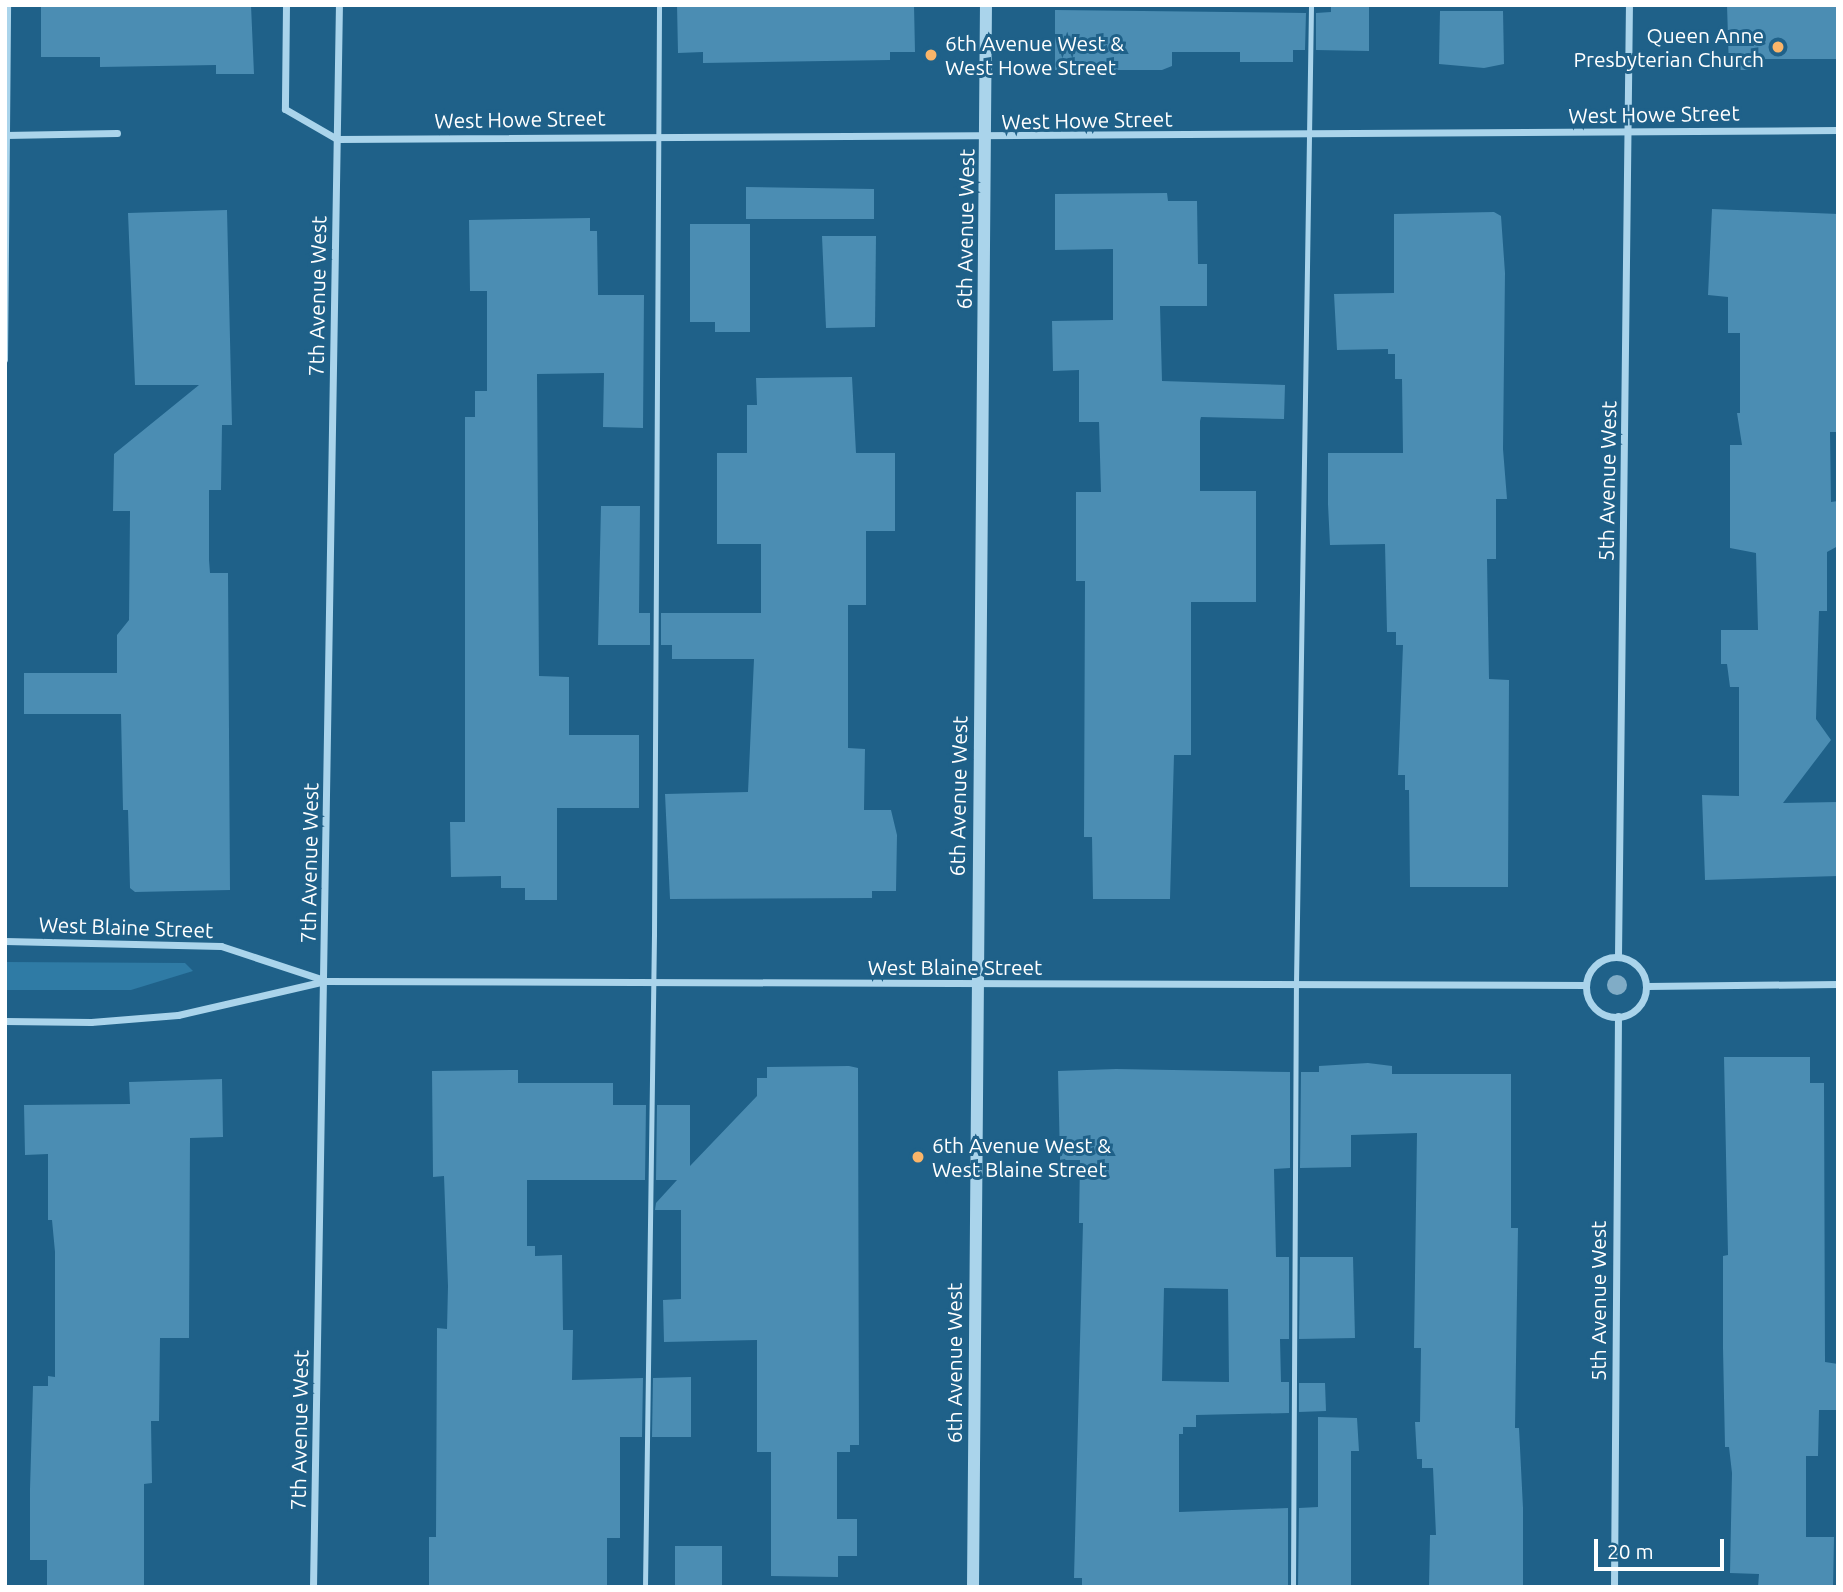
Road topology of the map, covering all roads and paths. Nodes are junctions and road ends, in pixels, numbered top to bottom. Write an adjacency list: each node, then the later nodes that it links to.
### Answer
1 (8, 5): 12 (lane)
2 (286, 5): 15 (street)
3 (339, 5): 15 (street, 7th Avenue West)
4 (659, 5): 11 (lane)
5 (986, 5): 14 (street, 6th Avenue West)
6 (1311, 5): 13 (lane)
7 (1629, 5): 9 (street, 5th Avenue West)
8 (1838, 130): 9 (street, West Howe Street)
9 (1629, 131): 13 (street, West Howe Street); 18 (street, 5th Avenue West)
10 (117, 133): 12 (street)
11 (656, 134): 14 (street, West Howe Street); 15 (street, West Howe Street); 21 (lane)
12 (6, 135): 16 (lane)
13 (1308, 135): 14 (street, West Howe Street); 20 (lane)
14 (985, 138): 23 (street, 6th Avenue West)
15 (337, 139): 19 (street, 7th Avenue West)
16 (5, 360)
17 (5, 941): 19 (street, West Blaine Street)
18 (1618, 956): 24 (street); 25 (street)
19 (324, 981): 21 (street, West Blaine Street); 27 (street, West Blaine Street); 28 (street, 7th Avenue West)
20 (1296, 983): 23 (street, West Blaine Street); 24 (street, West Blaine Street); 31 (lane)
21 (654, 984): 23 (street, West Blaine Street); 29 (lane)
22 (1838, 984): 25 (street)
23 (975, 985): 30 (street, 6th Avenue West)
24 (1586, 985): 26 (street)
25 (1647, 986): 26 (street)
26 (1618, 1016): 32 (street, 5th Avenue West)
27 (5, 1021)
28 (313, 1587)
29 (645, 1587)
30 (972, 1587)
31 (1293, 1587)
32 (1614, 1587)

